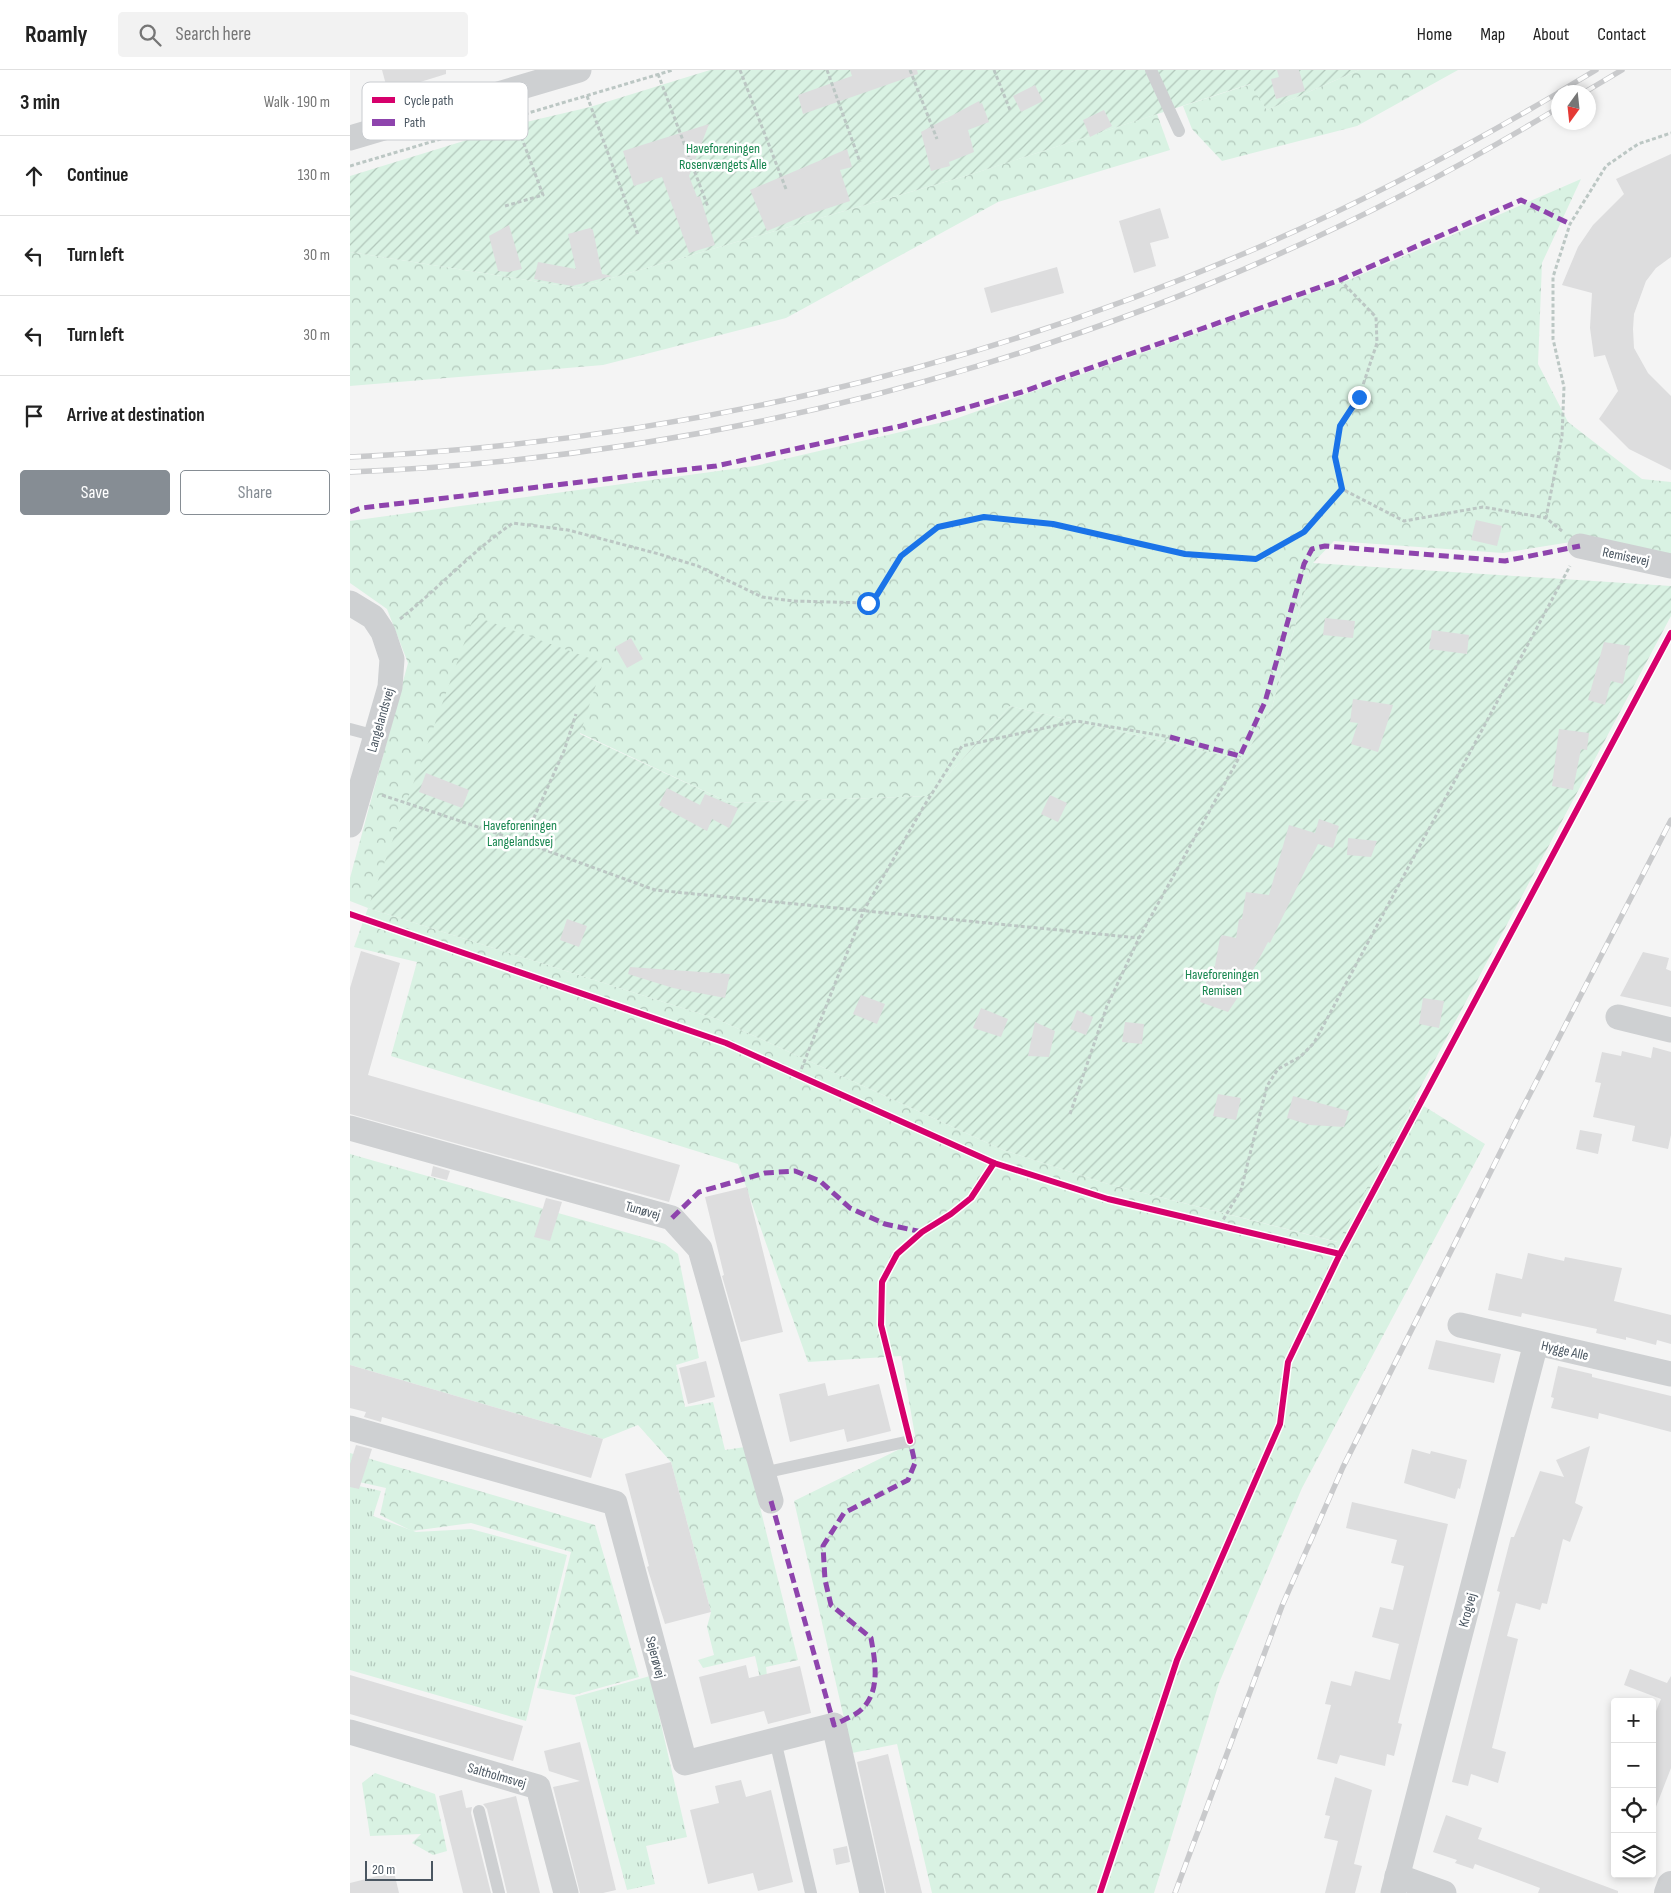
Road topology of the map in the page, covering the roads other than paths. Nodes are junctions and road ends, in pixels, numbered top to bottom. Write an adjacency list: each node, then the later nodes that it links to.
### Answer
1 (579, 70): 3 (street)
2 (1151, 70): 4 (lane)
3 (528, 85)
4 (1179, 132)
5 (362, 134): 6 (street)
6 (350, 138)
7 (1580, 546): 8 (street, Remisevej)
8 (1671, 566)
9 (350, 603): 11 (street, Langelandsvej)
10 (350, 729): 11 (lane)
11 (376, 736): 12 (street, Langelandsvej)
12 (350, 825)
13 (1618, 1017): 14 (street)
14 (1671, 1030)
15 (350, 1128): 21 (street, Tunøvej)
16 (1460, 1325): 17 (street, Hygge Alle)
17 (1536, 1343): 18 (street, Hygge Alle); 26 (street, Krogvej)
18 (1671, 1374)
19 (350, 1428): 24 (street, Sejerøvej)
20 (910, 1441): 21 (lane)
21 (763, 1473): 22 (street, Tunøvej)
22 (771, 1501)
23 (350, 1732): 29 (street, Saltholmsvej)
24 (775, 1740): 30 (lane); 31 (street, Sejerøvej)
25 (479, 1811): 28 (lane)
26 (1395, 1884): 32 (street, Krogvej)
27 (1671, 1885): 33 (street)
28 (499, 1893)
29 (566, 1893)
30 (811, 1893)
31 (872, 1893)
32 (1444, 1893)
33 (1668, 1893)

